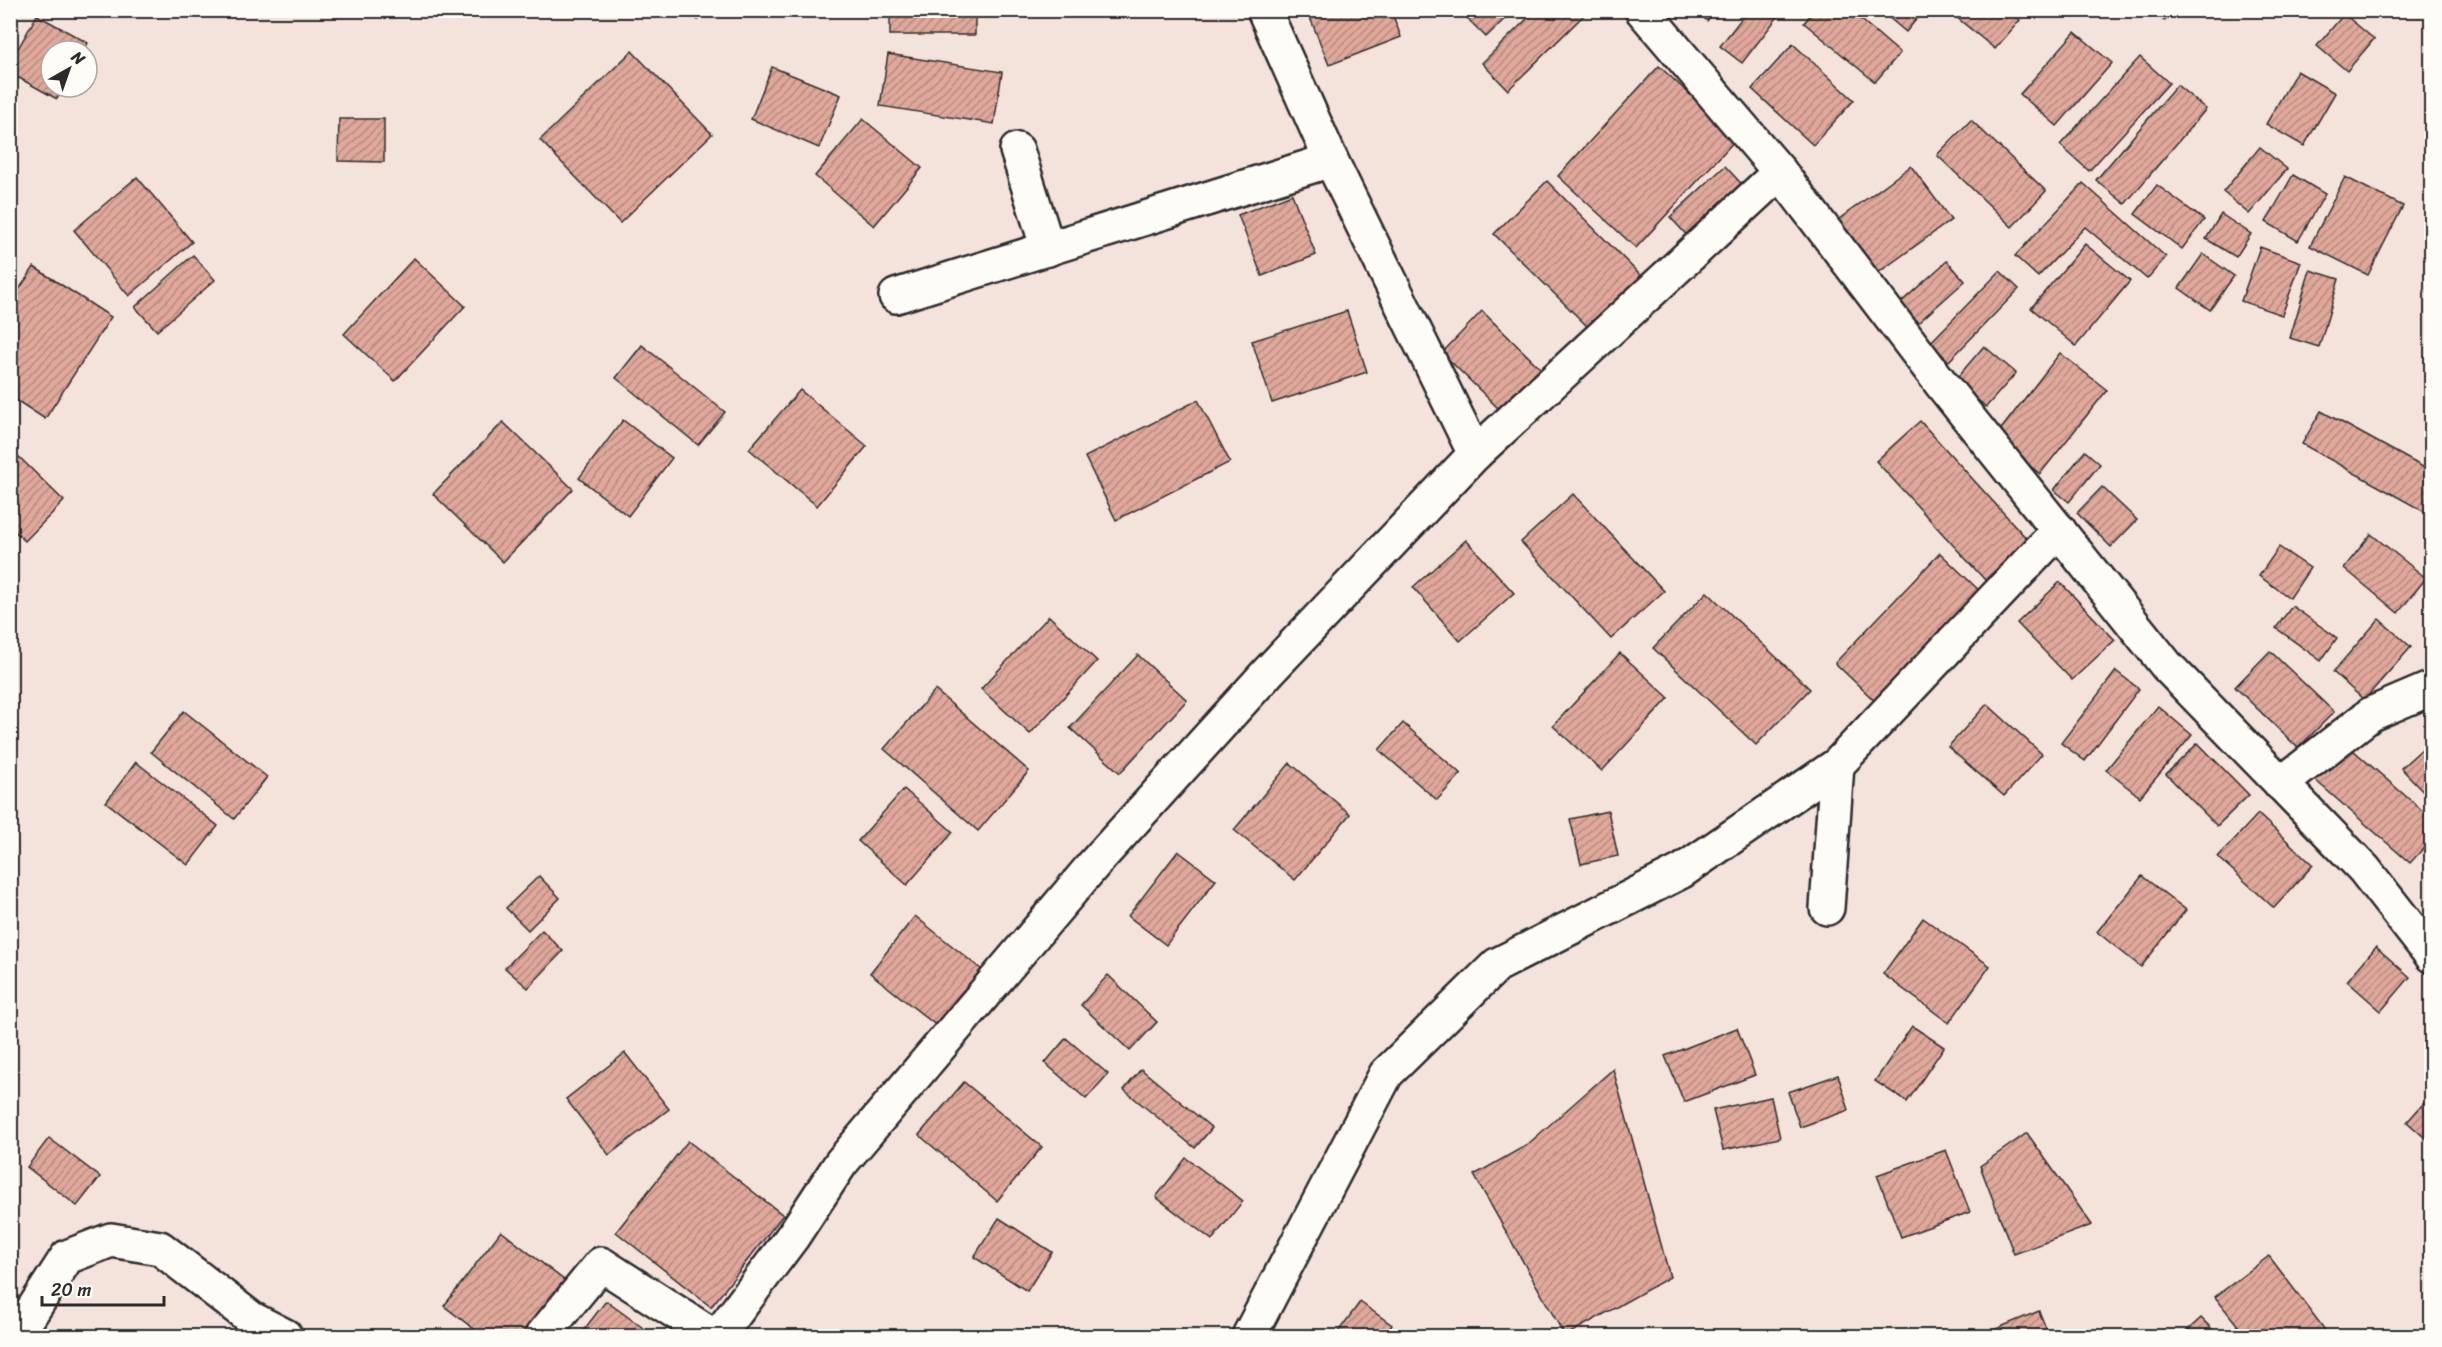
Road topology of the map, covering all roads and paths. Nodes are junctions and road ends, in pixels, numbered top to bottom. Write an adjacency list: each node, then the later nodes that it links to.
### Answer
1 (1264, 10): 4 (street)
2 (1642, 10): 5 (street)
3 (1017, 150): 6 (street)
4 (1331, 160): 6 (street); 8 (street)
5 (1779, 172): 8 (street); 9 (street)
6 (1048, 249): 7 (street)
7 (896, 296)
8 (1475, 454): 19 (street)
9 (2059, 530): 11 (street); 12 (street)
10 (2432, 688): 12 (street)
11 (1837, 765): 13 (street); 20 (street)
12 (2281, 784): 14 (street)
13 (1827, 908)
14 (2432, 956)
15 (16, 1336): 16 (street)
16 (285, 1336)
17 (542, 1336): 18 (street)
18 (713, 1336)
19 (718, 1336)
20 (1250, 1336)

